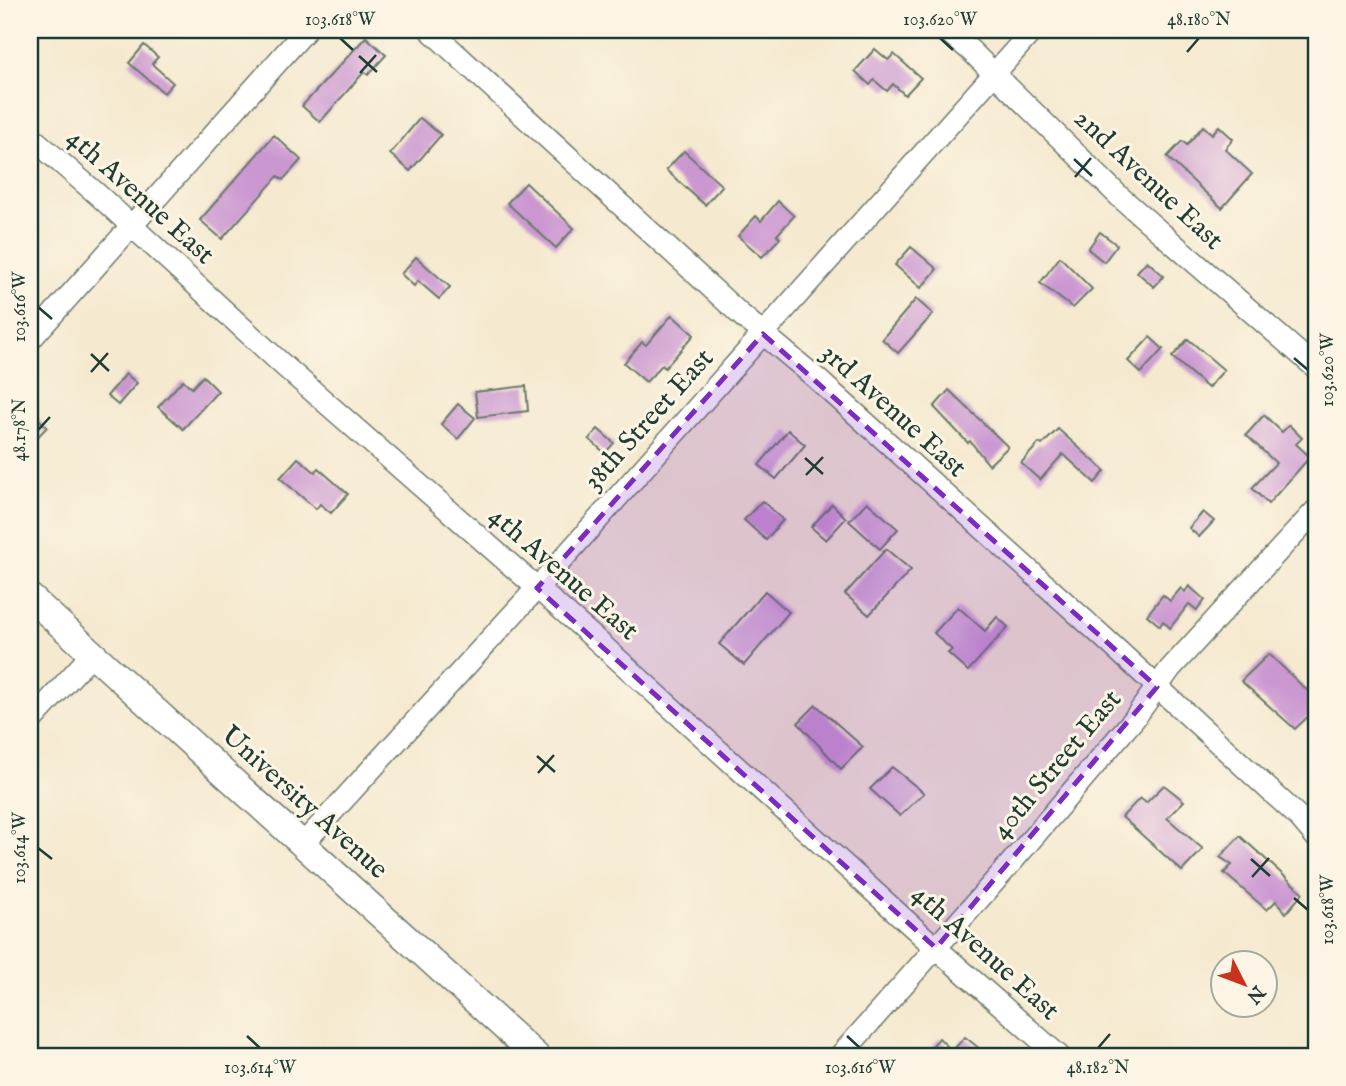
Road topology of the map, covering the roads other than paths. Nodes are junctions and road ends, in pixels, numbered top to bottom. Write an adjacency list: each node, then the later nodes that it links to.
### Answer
1 (306, 30): 7 (street)
2 (430, 30): 8 (street, 3rd Avenue East)
3 (946, 30): 5 (street, 2nd Avenue East)
4 (1033, 30): 5 (street, 38th Street East)
5 (995, 74): 8 (street, 38th Street East); 10 (street, 2nd Avenue East)
6 (30, 136): 7 (street, 4th Avenue East)
7 (132, 226): 9 (street); 12 (street, 4th Avenue East)
8 (763, 334): 12 (street, 38th Street East); 15 (street, 3rd Avenue East)
9 (30, 340)
10 (1316, 368)
11 (1316, 510): 15 (street, 40th Street East)
12 (537, 588): 18 (street, 38th Street East); 19 (street, 4th Avenue East)
13 (30, 597): 14 (street, University Avenue)
14 (92, 654): 16 (street); 18 (street, University Avenue)
15 (1157, 687): 17 (street, 3rd Avenue East); 19 (street, 40th Street East)
16 (30, 722)
17 (1316, 836)
18 (303, 844): 20 (street, University Avenue)
19 (936, 948): 21 (street, 40th Street East); 22 (street, 4th Avenue East)
20 (536, 1056)
21 (840, 1056)
22 (1059, 1056)

